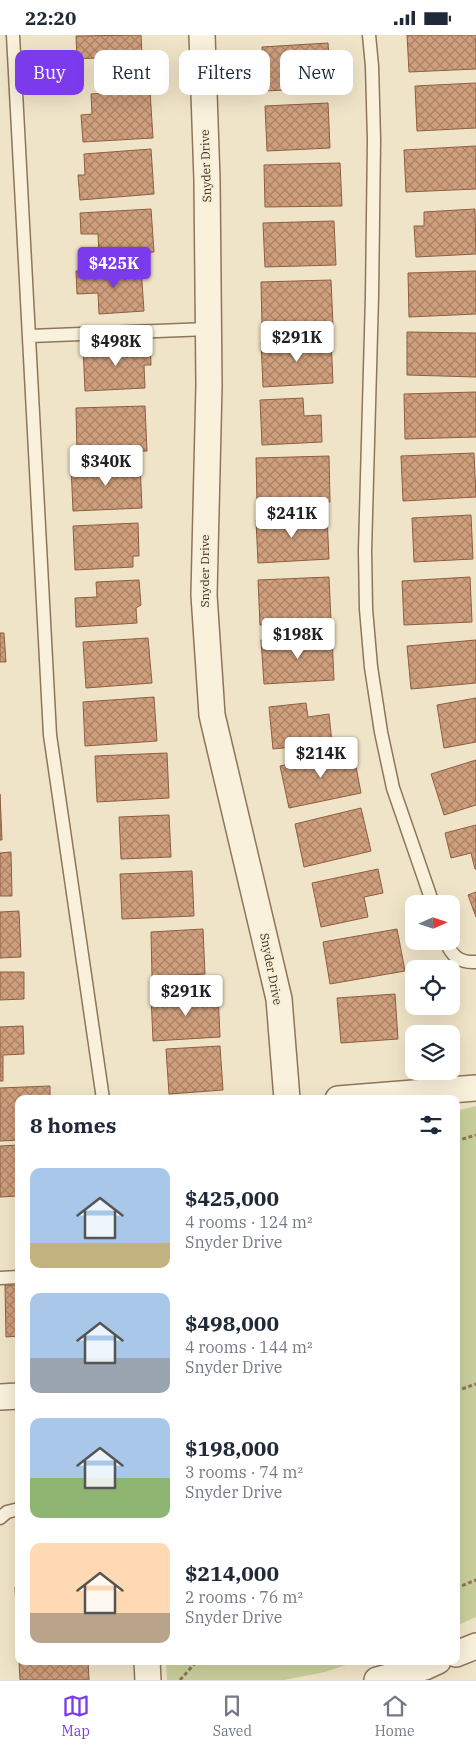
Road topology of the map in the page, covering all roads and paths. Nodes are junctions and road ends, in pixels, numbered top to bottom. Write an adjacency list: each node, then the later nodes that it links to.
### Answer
1 (13, 35): 5 (lane)
2 (202, 35): 4 (street, Snyder Drive)
3 (369, 35): 6 (lane)
4 (208, 329): 5 (lane); 11 (street, Snyder Drive)
5 (30, 336): 10 (lane)
6 (431, 895)
7 (450, 950): 8 (lane)
8 (476, 962)
9 (476, 1088): 12 (street)
10 (102, 1095)
11 (288, 1095)
12 (388, 1095)
13 (476, 1135): 14 (path)
14 (460, 1140)
15 (15, 1277): 16 (lane)
16 (0, 1278)
17 (476, 1384): 18 (path)
18 (460, 1390)
19 (15, 1396): 20 (street)
20 (0, 1397)
21 (15, 1510): 22 (lane)
22 (0, 1518)
23 (476, 1580): 24 (path)
24 (460, 1587)
25 (476, 1646): 26 (street)
26 (460, 1652)
27 (147, 1665): 30 (street)
28 (193, 1665): 31 (path)
29 (431, 1669): 32 (street)
30 (148, 1680)
31 (180, 1680)
32 (377, 1680)

